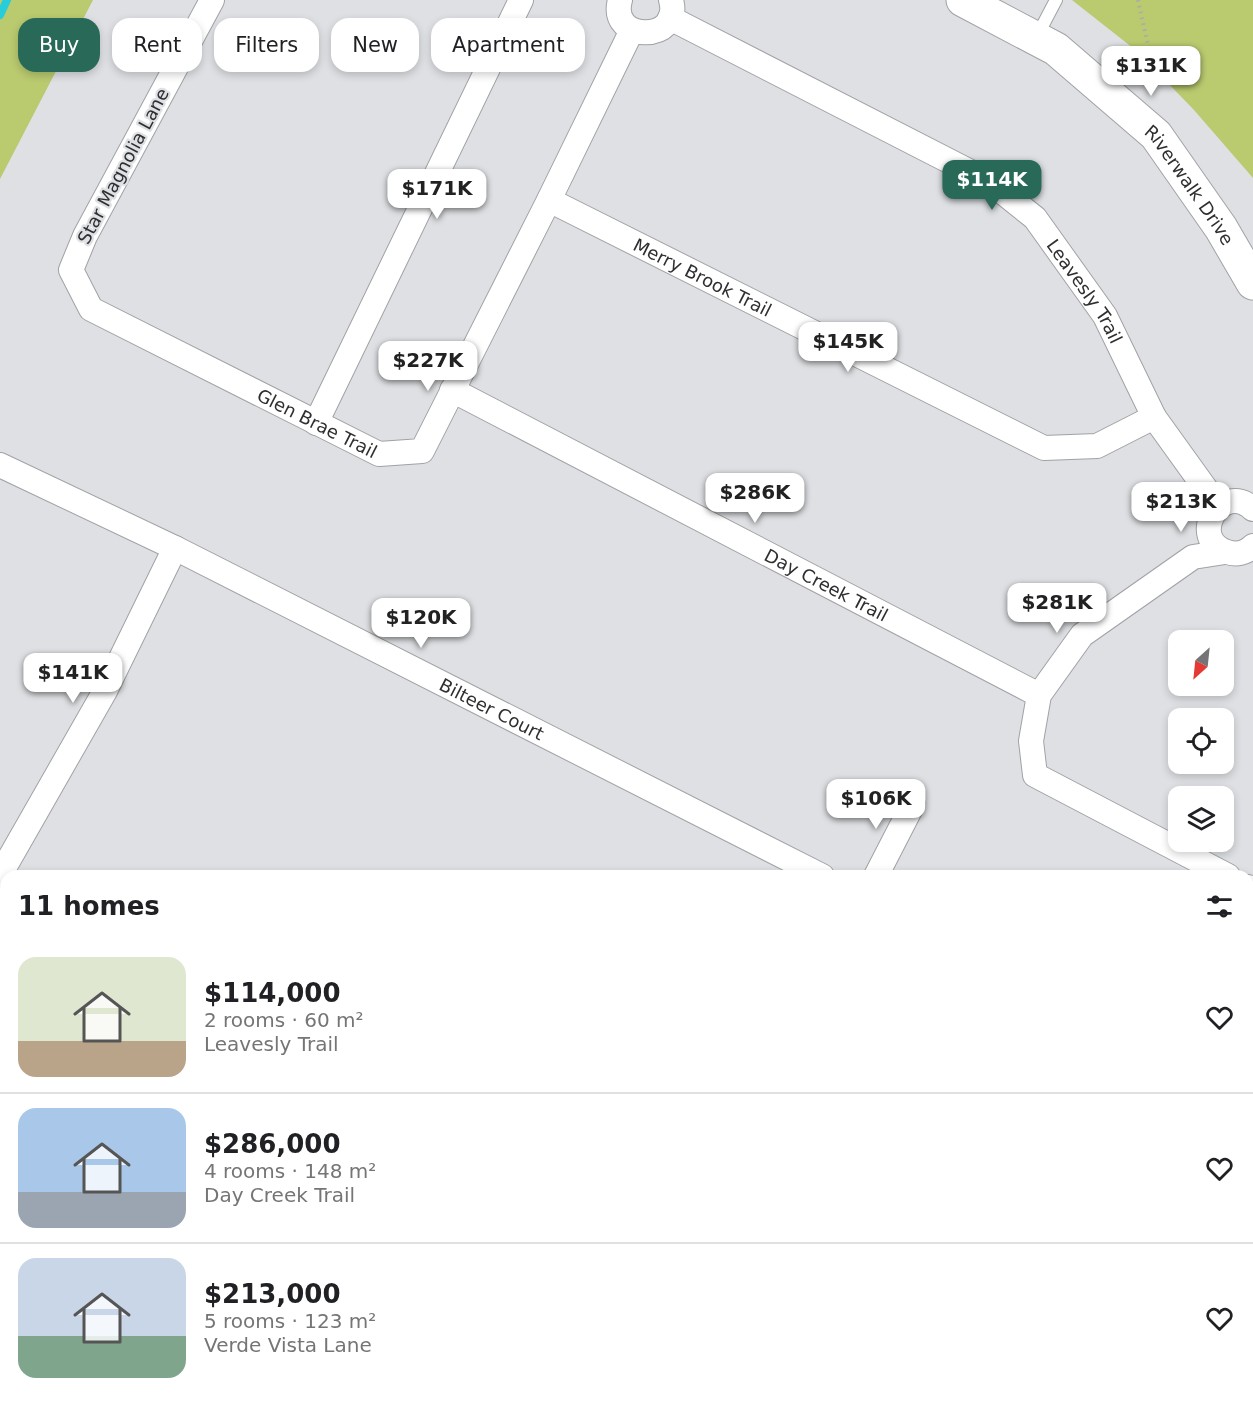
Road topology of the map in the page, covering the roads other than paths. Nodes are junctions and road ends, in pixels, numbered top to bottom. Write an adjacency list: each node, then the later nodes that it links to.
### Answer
1 (212, 0): 10 (street, Star Magnolia Lane)
2 (521, 0): 14 (street)
3 (620, 0): 7 (street)
4 (963, 0): 8 (street, Riverwalk Drive)
5 (1056, 0): 8 (lane)
6 (671, 9): 7 (street); 13 (street, Leavesly Trail)
7 (632, 30): 9 (street, Glen Brae Trail)
8 (1036, 39): 11 (street, Riverwalk Drive)
9 (549, 200): 12 (street, Glen Brae Trail); 13 (street, Merry Brook Trail)
10 (71, 270): 14 (street, Glen Brae Trail)
11 (1253, 282)
12 (453, 390): 14 (street, Glen Brae Trail); 22 (street, Day Creek Trail)
13 (1154, 417): 17 (street, Leavesly Trail)
14 (316, 423)
15 (0, 465): 18 (street, Bilteer Court)
16 (1249, 504): 17 (street)
17 (1213, 516): 20 (street, Leavesly Trail); 21 (street)
18 (175, 548): 24 (street); 25 (street, Bilteer Court)
19 (1252, 550): 20 (street)
20 (1225, 552): 21 (street)
21 (1193, 557): 22 (street)
22 (1039, 695): 27 (street)
23 (913, 804): 26 (street)
24 (3, 870)
25 (810, 870)
26 (879, 870)
27 (1217, 870)

